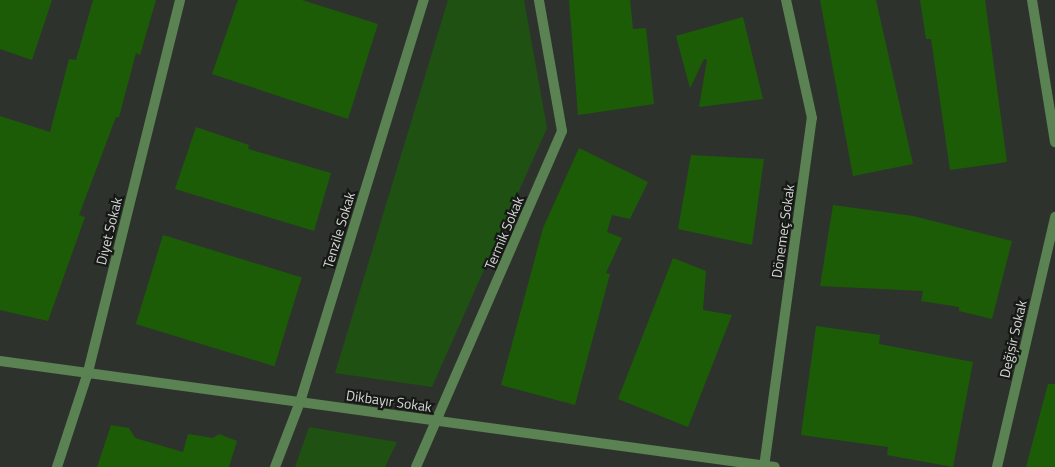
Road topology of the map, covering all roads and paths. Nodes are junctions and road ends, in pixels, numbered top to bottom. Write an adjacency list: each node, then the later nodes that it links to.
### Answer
1 (180, 0): 9 (street, Diyet Sokak)
2 (424, 0): 10 (street, Tenzile Sokak)
3 (539, 0): 11 (street, Termik Sokak)
4 (786, 0): 13 (street, Dönemeç Sokak)
5 (1032, 0): 6 (street)
6 (1055, 142)
7 (1055, 217): 17 (street, Değişir Sokak)
8 (0, 361): 9 (street, Dikbayır Sokak)
9 (88, 372): 10 (street, Dikbayır Sokak); 14 (street, Diyet Sokak)
10 (300, 402): 11 (street, Dikbayır Sokak); 15 (street, Tenzile Sokak)
11 (438, 422): 12 (street, Dikbayır Sokak); 16 (street, Termik Sokak)
12 (718, 464): 13 (street, Dikbayır Sokak)
13 (768, 466)
14 (57, 467)
15 (274, 467)
16 (416, 467)
17 (997, 467)

